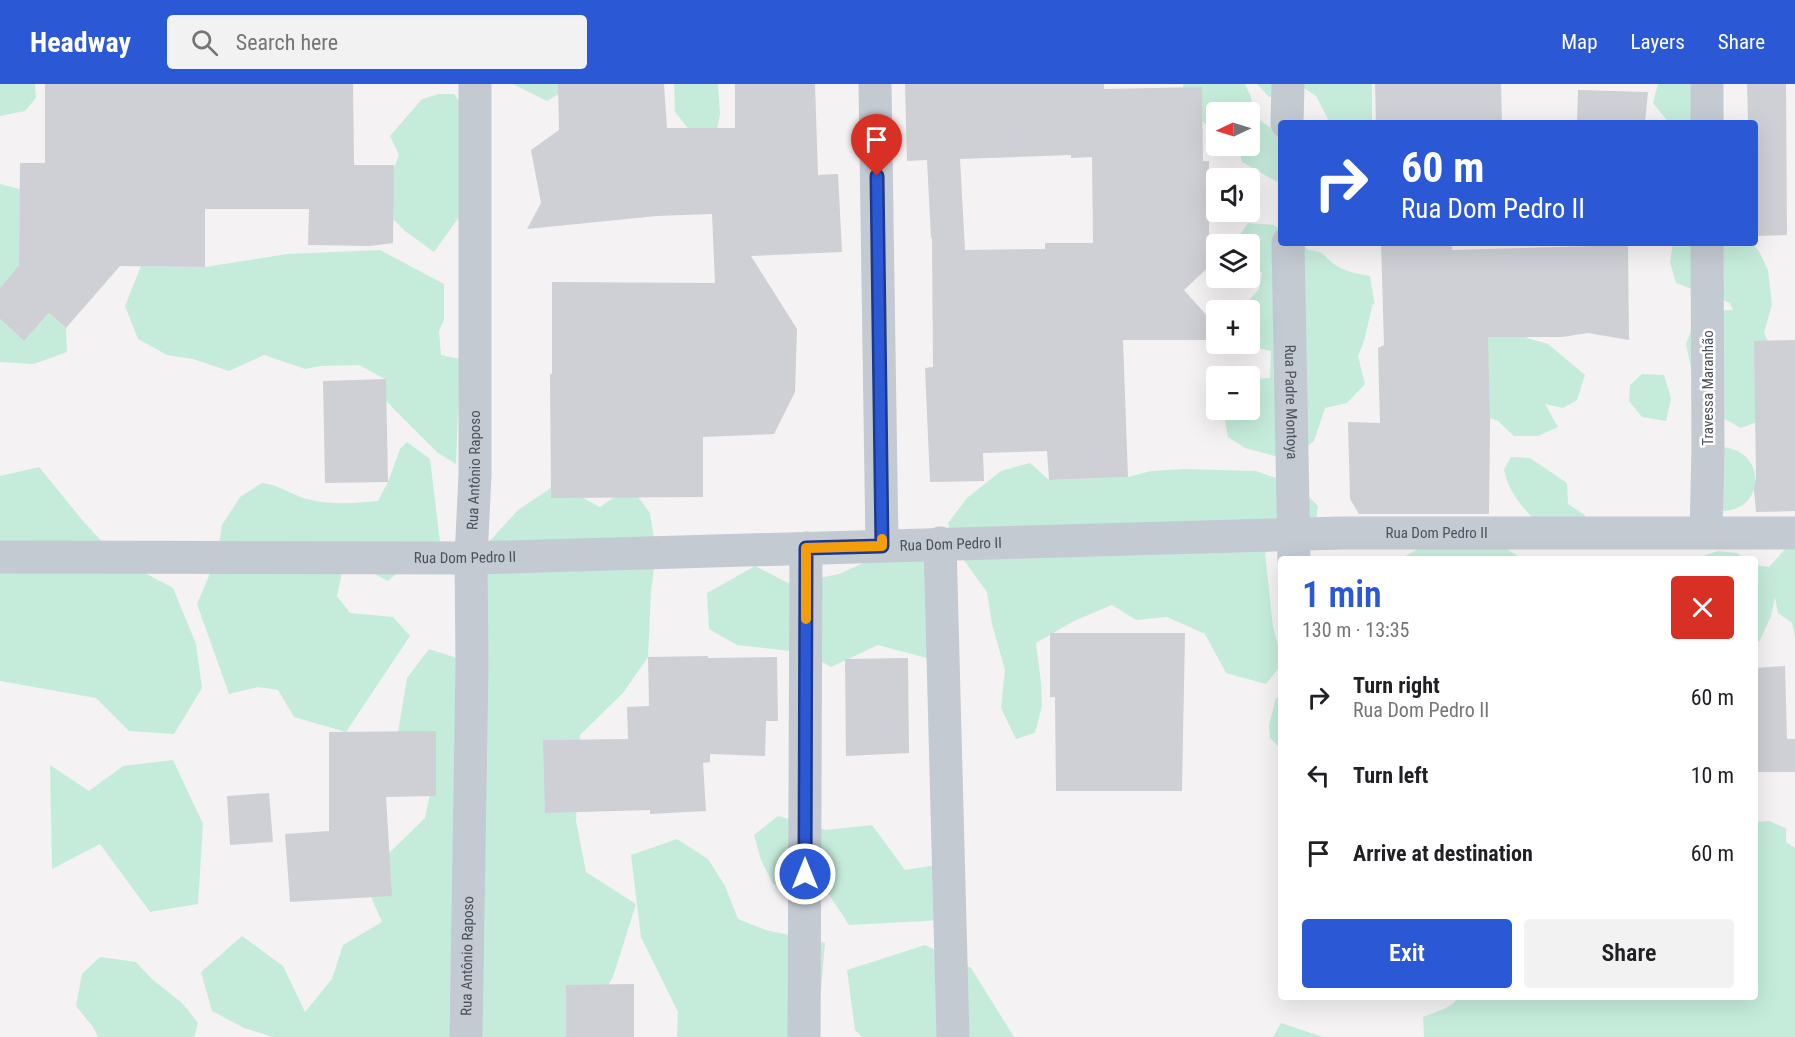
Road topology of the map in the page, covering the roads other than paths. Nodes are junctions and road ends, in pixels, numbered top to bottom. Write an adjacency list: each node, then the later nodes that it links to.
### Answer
1 (475, 84): 16 (street, Rua Antônio Raposo)
2 (875, 84): 12 (street)
3 (1287, 84): 5 (street)
4 (1707, 84): 6 (street)
5 (1287, 120)
6 (1707, 120)
7 (1288, 246): 13 (street, Rua Padre Montoya)
8 (1707, 246): 9 (street, Travessa Maranhão)
9 (1706, 532): 10 (street, Rua Dom Pedro II); 13 (street, Rua Dom Pedro II)
10 (1795, 533)
11 (940, 543): 12 (street, Rua Dom Pedro II); 13 (street, Rua Dom Pedro II); 19 (street)
12 (882, 546): 14 (street, Rua Dom Pedro II)
13 (1294, 547)
14 (806, 548): 16 (street, Rua Dom Pedro II); 18 (street)
15 (0, 557): 16 (street, Rua Dom Pedro II)
16 (471, 558): 17 (street, Rua Antônio Raposo)
17 (466, 1037)
18 (804, 1037)
19 (953, 1037)

